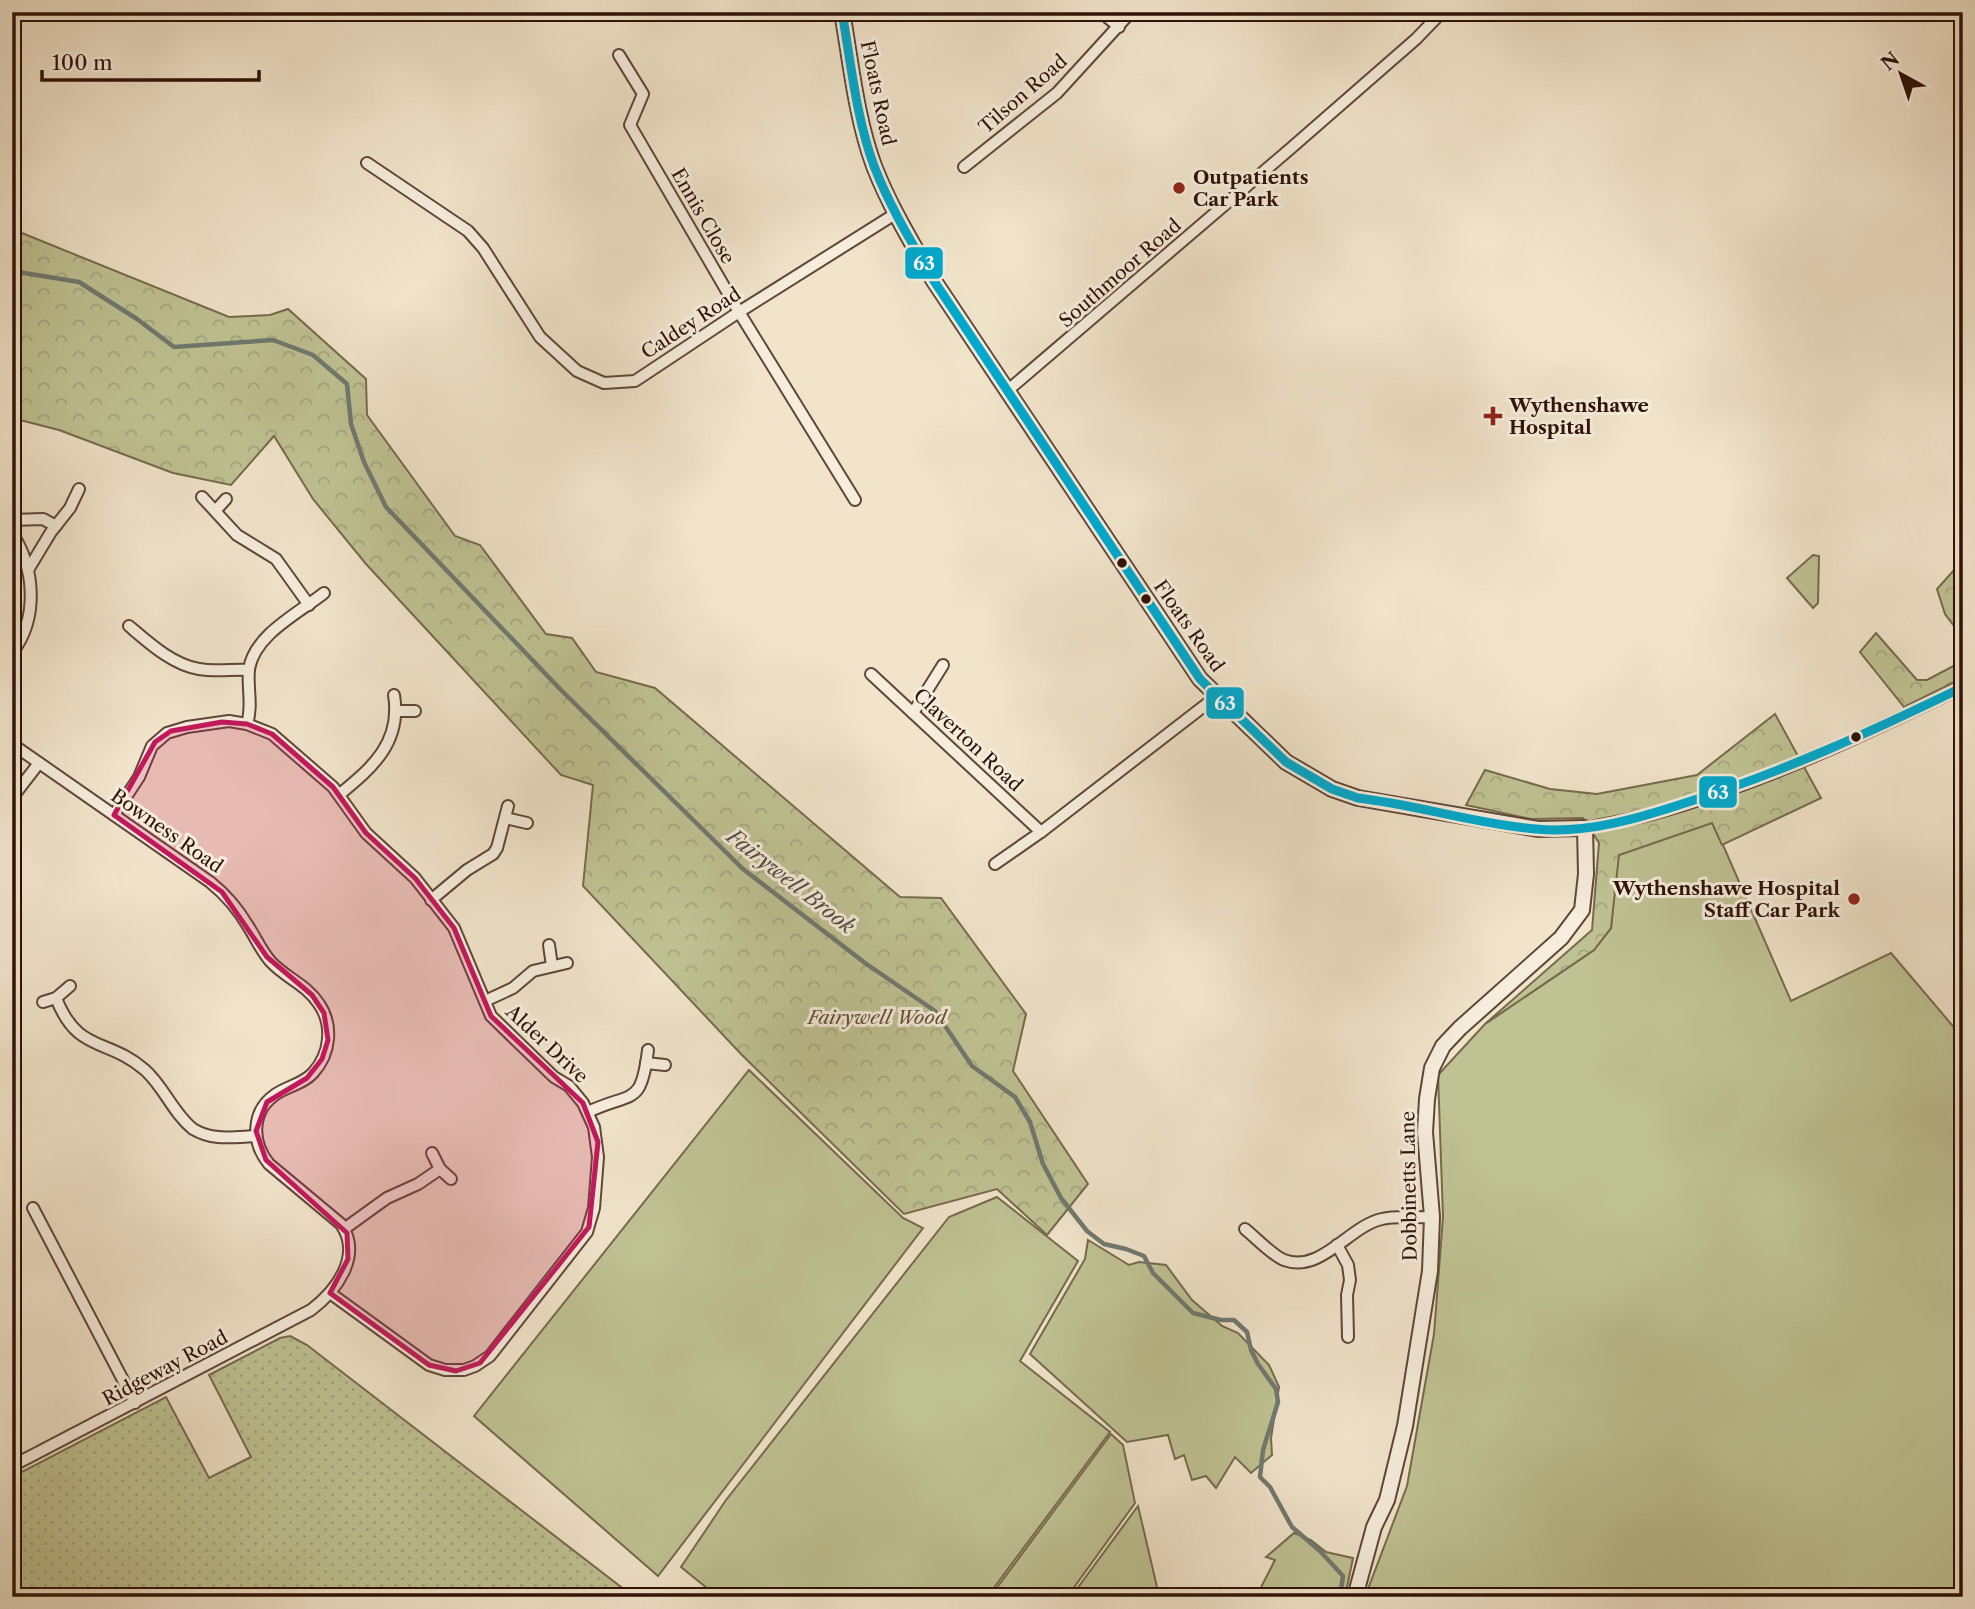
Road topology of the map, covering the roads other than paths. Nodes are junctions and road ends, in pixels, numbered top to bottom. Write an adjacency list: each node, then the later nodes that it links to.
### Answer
1 (842, 12): 9 (street, Floats Road)
2 (1101, 12): 5 (street)
3 (1130, 12): 5 (street, Tilson Road)
4 (1443, 12): 11 (street, Southmoor Road)
5 (1119, 27): 8 (street, Tilson Road)
6 (619, 55): 10 (street, Ennis Close)
7 (367, 163): 10 (street, Caldey Road)
8 (964, 167)
9 (895, 214): 10 (street, Caldey Road); 11 (street, Floats Road)
10 (738, 312): 15 (street, Ennis Close)
11 (1007, 391): 32 (street, Floats Road)
12 (79, 489): 18 (street)
13 (202, 497): 16 (street)
14 (226, 499): 16 (street)
15 (855, 500)
16 (216, 510): 22 (street)
17 (12, 520): 18 (street)
18 (56, 526): 20 (street)
19 (12, 533): 20 (street)
20 (28, 570): 25 (street)
21 (324, 593): 22 (street)
22 (309, 605): 28 (street)
23 (129, 626): 24 (street)
24 (150, 644): 26 (street); 28 (street)
25 (12, 653)
26 (142, 655)
27 (943, 665): 35 (street)
28 (249, 670): 36 (street)
29 (871, 674): 35 (street, Claverton Road)
30 (1963, 687): 45 (street, Floats Road)
31 (394, 695): 33 (street)
32 (1217, 696): 45 (street, Floats Road); 46 (street)
33 (395, 711): 34 (street); 39 (street)
34 (415, 711)
35 (913, 713): 46 (street, Claverton Road)
36 (247, 724): 39 (street, Alder Drive); 42 (street, Alder Drive)
37 (12, 744): 38 (street, Bowness Road)
38 (39, 763): 40 (street); 42 (street, Bowness Road)
39 (340, 794): 48 (street, Alder Drive)
40 (12, 798)
41 (508, 806): 43 (street)
42 (114, 815): 60 (street, Bowness Road)
43 (505, 818): 44 (street); 48 (street)
44 (527, 823)
45 (1585, 828): 65 (street, Dobbinetts Lane)
46 (1041, 832): 47 (street)
47 (995, 864)
48 (431, 901): 54 (street, Alder Drive)
49 (549, 945): 51 (street)
50 (567, 963): 51 (street)
51 (552, 966): 54 (street)
52 (69, 986): 53 (street)
53 (56, 998): 55 (street); 60 (street)
54 (485, 1000): 59 (street, Alder Drive)
55 (43, 1002)
56 (648, 1050): 57 (street)
57 (646, 1063): 58 (street); 59 (street)
58 (665, 1065)
59 (588, 1112): 69 (street, Alder Drive)
60 (256, 1136): 66 (street)
61 (432, 1153): 62 (street)
62 (440, 1169): 63 (street); 66 (street)
63 (451, 1179)
64 (33, 1208): 71 (street)
65 (1432, 1217): 68 (street); 73 (street, Dobbinetts Lane)
66 (344, 1229): 69 (street)
67 (1245, 1229): 68 (street)
68 (1337, 1245): 70 (street)
69 (330, 1293): 71 (street, Ridgeway Road)
70 (1348, 1337)
71 (135, 1403): 72 (street, Ridgeway Road)
72 (12, 1466)
73 (1355, 1597)

